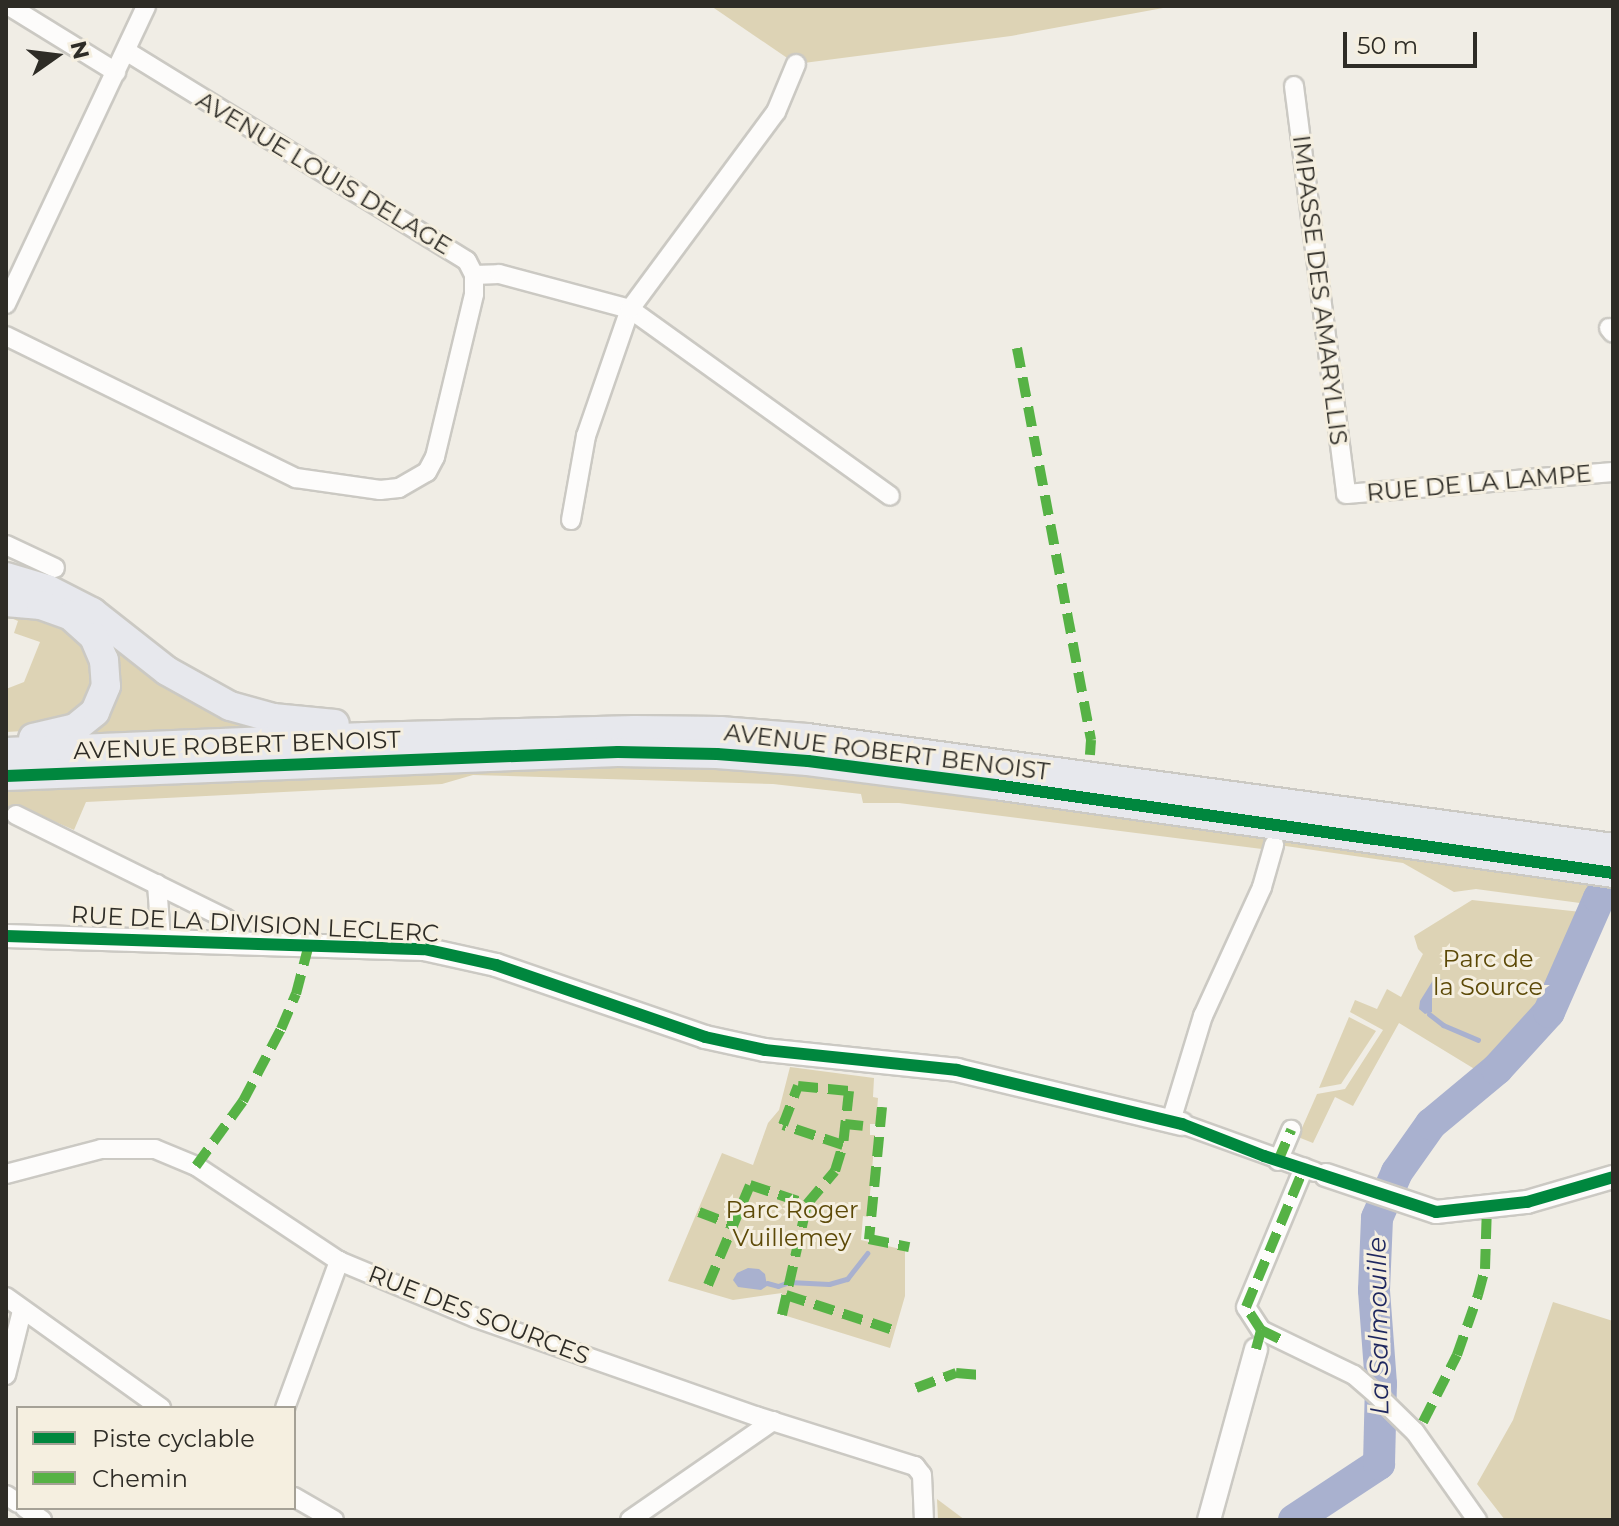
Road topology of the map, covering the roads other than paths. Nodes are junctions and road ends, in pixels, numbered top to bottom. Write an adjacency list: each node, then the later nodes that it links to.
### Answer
1 (9, 6): 5 (street)
2 (146, 6): 3 (street)
3 (126, 51): 5 (street); 7 (street, AVENUE LOUIS DELAGE)
4 (796, 64): 9 (street)
5 (116, 72): 8 (street)
6 (1294, 86): 12 (street, IMPASSE DES AMARYLLIS)
7 (474, 275): 9 (street, AVENUE LOUIS DELAGE); 10 (street)
8 (6, 304)
9 (630, 309): 13 (street, AVENUE LOUIS DELAGE); 14 (street)
10 (6, 336)
11 (1613, 472): 12 (street, RUE DE LA LAMPE)
12 (1346, 494)
13 (890, 496)
14 (571, 520)
15 (6, 545): 16 (street)
16 (55, 568)
17 (6, 577): 19 (main road)
18 (6, 602): 20 (main road)
19 (365, 737): 21 (main road, AVENUE ROBERT BENOIST); 25 (main road, AVENUE ROBERT BENOIST)
20 (6, 739)
21 (6, 752)
22 (6, 776): 25 (main road, AVENUE ROBERT BENOIST)
23 (16, 815): 26 (street)
24 (1274, 845): 30 (street)
25 (1607, 859)
26 (157, 884): 28 (street); 29 (street)
27 (6, 936): 28 (street, RUE DE LA DIVISION LECLERC)
28 (161, 938): 29 (street, RUE DE LA DIVISION LECLERC)
29 (240, 941): 30 (street, RUE DE LA DIVISION LECLERC)
30 (1177, 1123): 32 (street, RUE DE LA DIVISION LECLERC)
31 (1291, 1130): 32 (street)
32 (1278, 1161): 33 (street, RUE DE LA DIVISION LECLERC)
33 (1304, 1168): 35 (street, RUE DE LA DIVISION LECLERC); 40 (street)
34 (6, 1174): 37 (street, RUE DES SOURCES)
35 (1326, 1175): 36 (street, RUE DE LA DIVISION LECLERC)
36 (1613, 1177)
37 (339, 1261): 43 (street); 44 (street, RUE DES SOURCES)
38 (6, 1297): 39 (street)
39 (22, 1311): 41 (street); 42 (street)
40 (1259, 1339): 49 (street); 50 (street)
41 (6, 1375)
42 (158, 1406)
43 (286, 1406)
44 (773, 1421): 47 (street); 48 (street, RUE DES SOURCES)
45 (296, 1498): 46 (street)
46 (334, 1520)
47 (630, 1520)
48 (924, 1520)
49 (1209, 1520)
50 (1477, 1520)

